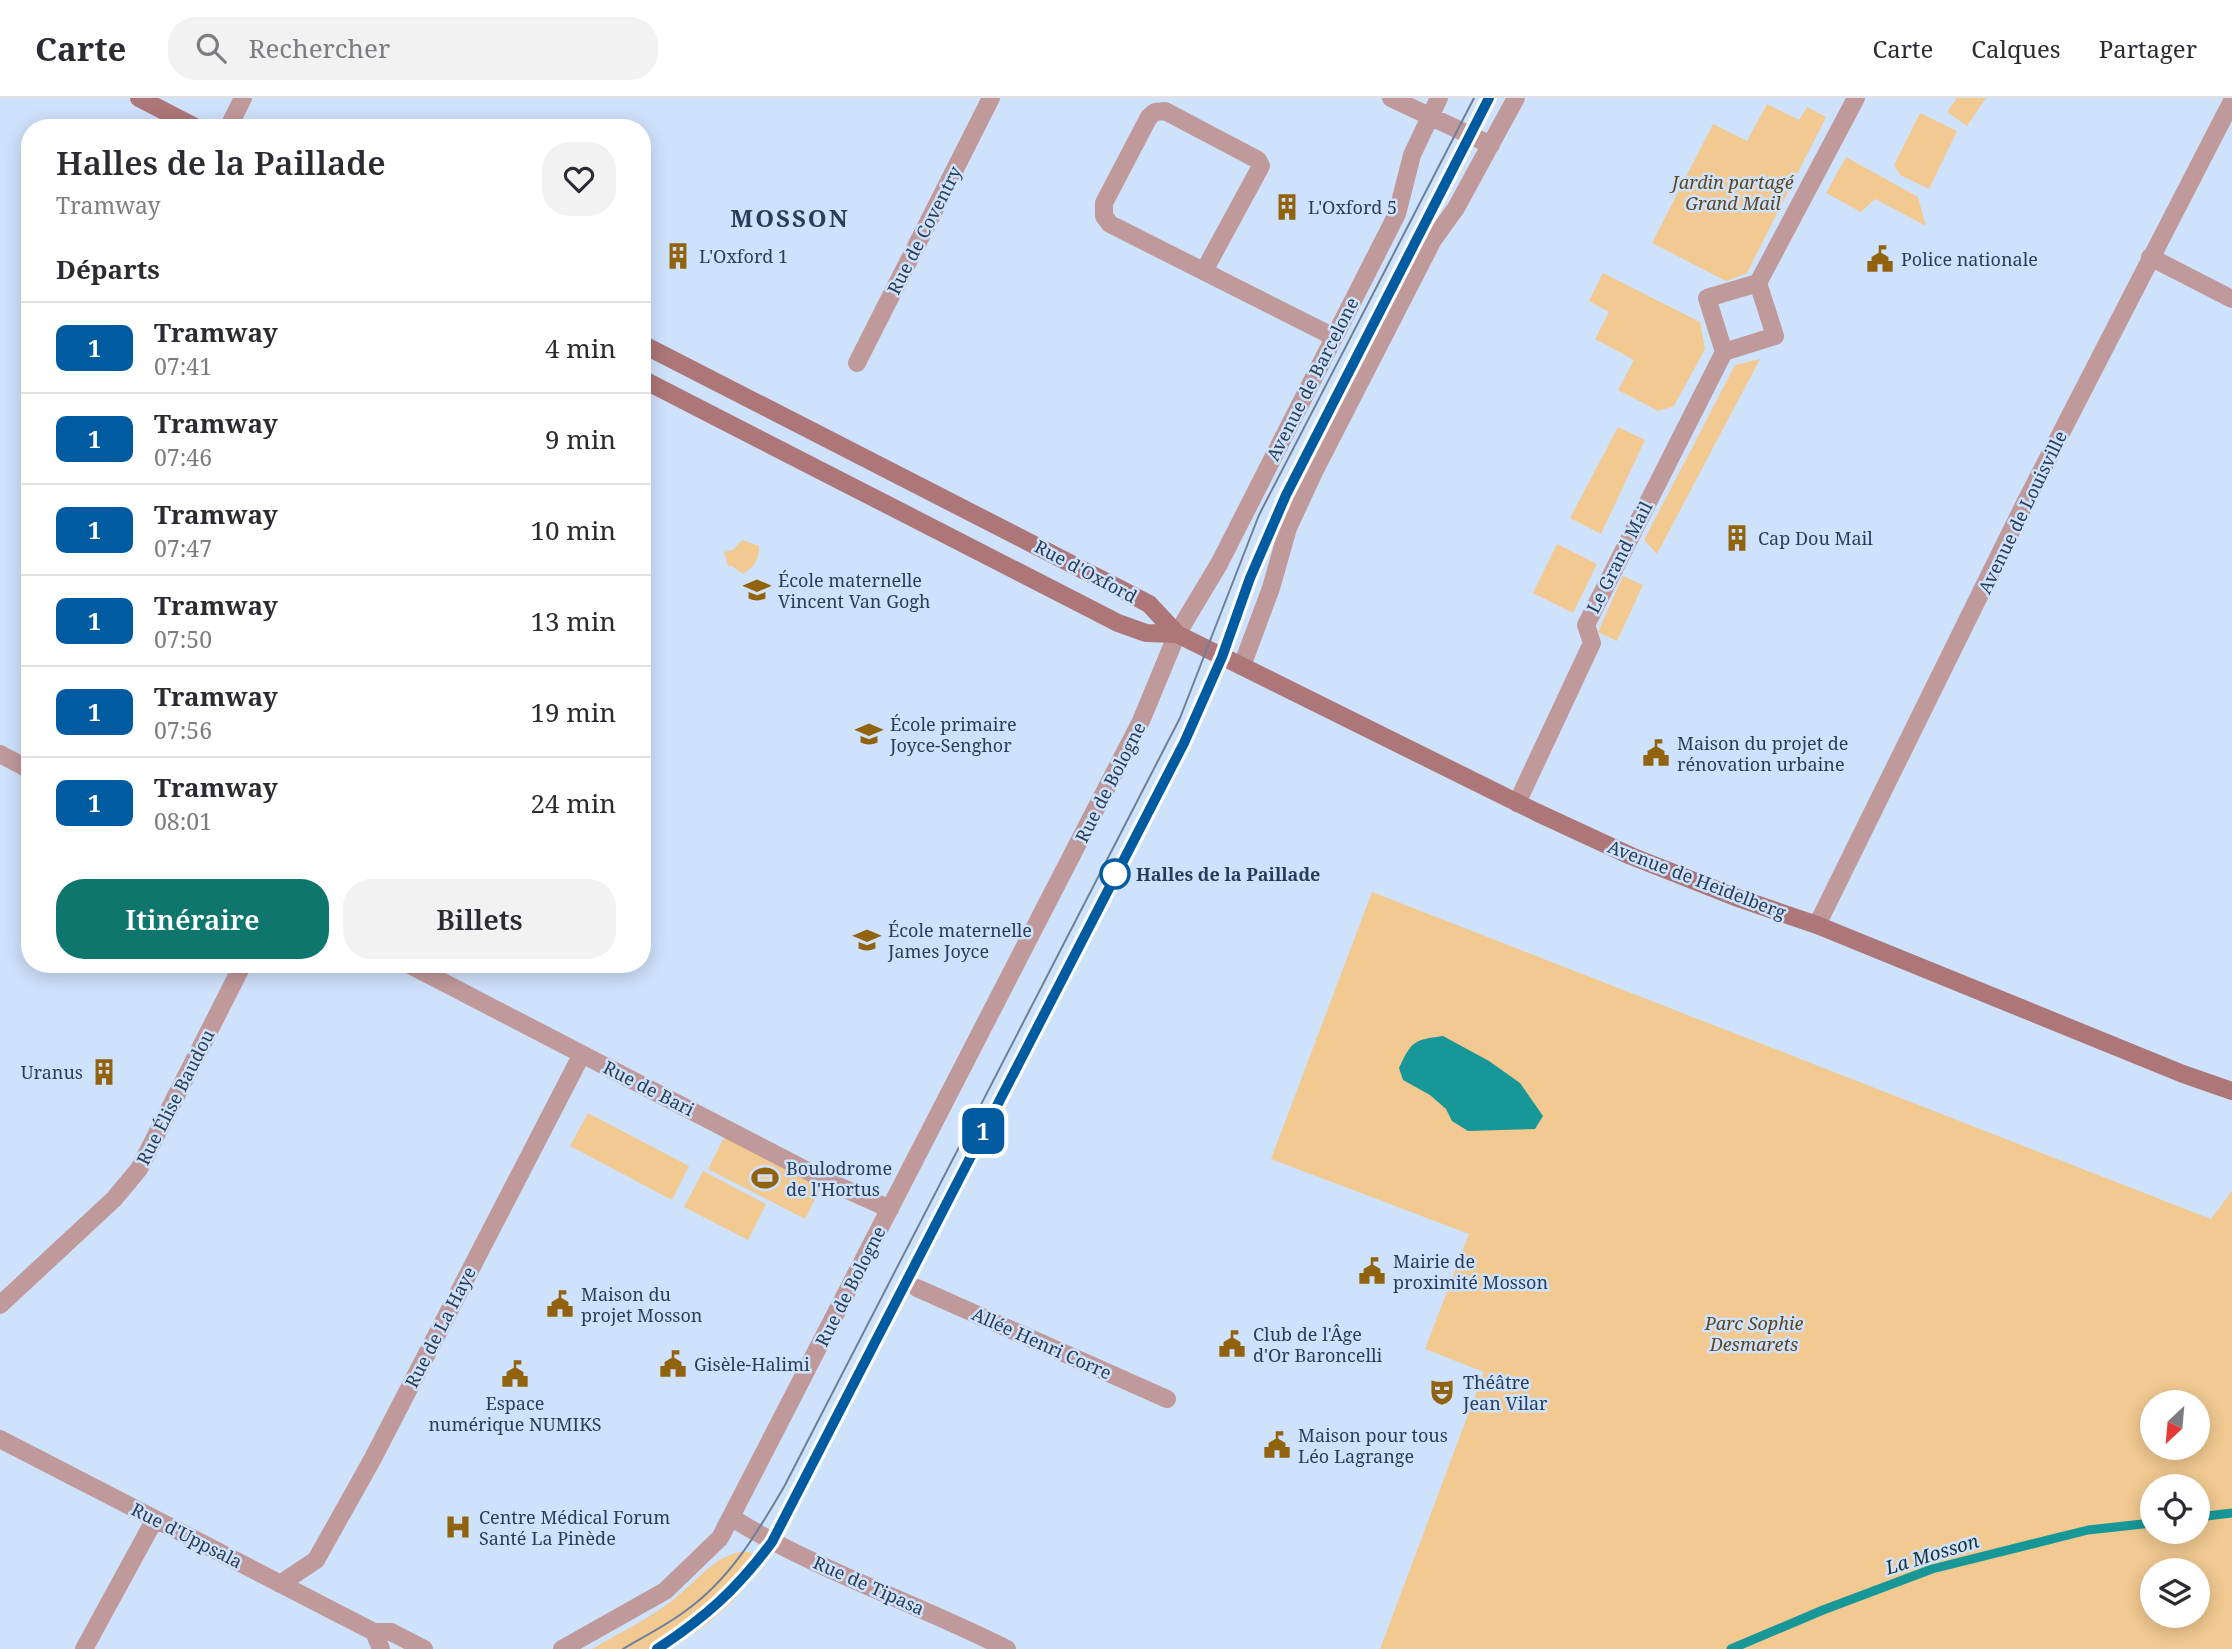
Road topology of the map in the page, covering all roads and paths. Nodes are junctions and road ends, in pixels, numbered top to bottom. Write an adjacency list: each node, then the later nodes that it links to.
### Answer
1 (139, 98): 10 (street)
2 (243, 98): 11 (street)
3 (991, 98): 20 (street, Rue de Coventry)
4 (1391, 98): 9 (street)
5 (1439, 98): 9 (street, Avenue de Barcelone)
6 (1516, 98): 12 (street)
7 (1856, 98): 15 (street)
8 (2232, 101): 13 (street, Avenue de Louisville)
9 (1430, 117): 12 (street); 17 (street, Avenue de Barcelone)
10 (180, 119)
11 (232, 119)
12 (1491, 145): 23 (street)
13 (2150, 257): 16 (street); 27 (street, Avenue de Louisville)
14 (1205, 271): 14 (street); 17 (street)
15 (1758, 283): 19 (street); 19 (street)
16 (2232, 299)
17 (1334, 337): 22 (street, Avenue de Barcelone)
18 (651, 349): 22 (street, Rue d'Oxford)
19 (1724, 352): 26 (street, Le Grand Mail)
20 (857, 363)
21 (651, 384): 22 (street, Rue d'Oxford)
22 (1177, 634): 23 (street, Avenue de Heidelberg); 32 (street, Rue de Bologne)
23 (1242, 667): 26 (street, Avenue de Heidelberg)
24 (0, 754): 25 (street)
25 (21, 765)
26 (1517, 803): 27 (street, Avenue de Heidelberg)
27 (1817, 925): 31 (street, Avenue de Heidelberg)
28 (238, 973): 34 (street, Rue Élise Baudou)
29 (425, 973): 30 (street, Rue de Bari)
30 (582, 1054): 32 (street, Rue de Bari); 39 (street, Rue de La Haye)
31 (2232, 1091)
32 (890, 1209): 37 (street, Rue de Bologne)
33 (917, 1288): 35 (street, Allée Henri Corre)
34 (0, 1305)
35 (1167, 1398)
36 (0, 1438): 38 (street, Rue d'Uppsala)
37 (732, 1518): 43 (street, Rue de Bologne); 44 (street, Rue de Tipasa)
38 (155, 1519): 39 (street, Rue d'Uppsala); 41 (street)
39 (280, 1584): 40 (street, Rue d'Uppsala)
40 (378, 1641): 42 (street, Rue d'Uppsala)
41 (84, 1649)
42 (424, 1649)
43 (562, 1649)
44 (1007, 1649)

